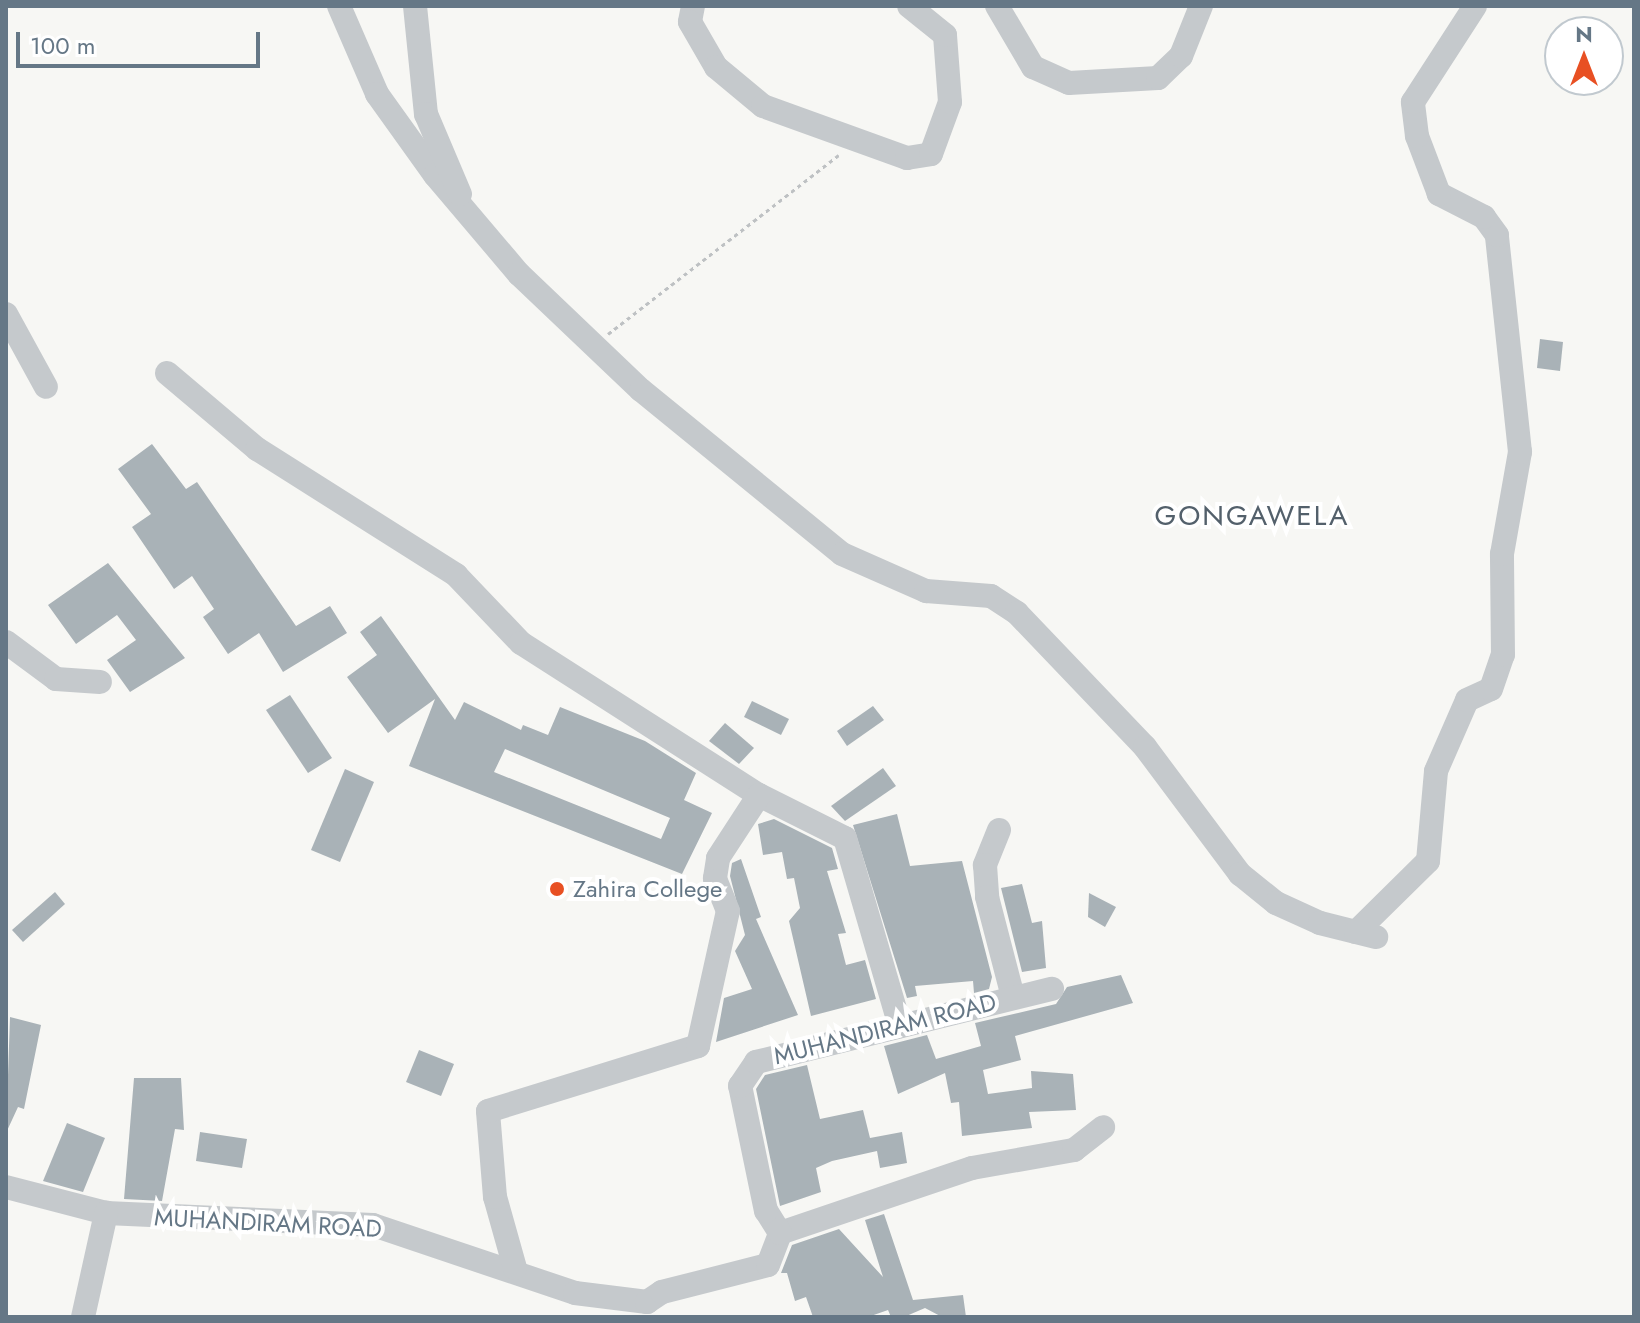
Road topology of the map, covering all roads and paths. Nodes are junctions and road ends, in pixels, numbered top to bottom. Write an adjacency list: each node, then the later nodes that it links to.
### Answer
1 (339, 6): 9 (street)
2 (415, 6): 9 (street)
3 (693, 6): 4 (street)
4 (909, 6)
5 (997, 6): 6 (street)
6 (1201, 6)
7 (1475, 6): 11 (street)
8 (845, 150): 11 (path)
9 (467, 211): 11 (street)
10 (6, 314): 13 (street)
11 (594, 345)
12 (167, 373): 16 (street)
13 (46, 387)
14 (6, 642): 15 (street)
15 (100, 682)
16 (759, 795): 20 (street); 25 (street)
17 (999, 830): 19 (street)
18 (1052, 989): 19 (street, MUHANDIRAM ROAD)
19 (1013, 997): 20 (street, MUHANDIRAM ROAD)
20 (900, 1026): 24 (street, MUHANDIRAM ROAD)
21 (1103, 1127): 24 (street)
22 (6, 1187): 23 (street, MUHANDIRAM ROAD)
23 (106, 1213): 25 (street, MUHANDIRAM ROAD); 27 (street)
24 (780, 1233): 26 (street, MUHANDIRAM ROAD)
25 (515, 1268): 26 (street, MUHANDIRAM ROAD)
26 (648, 1309)
27 (83, 1317)

